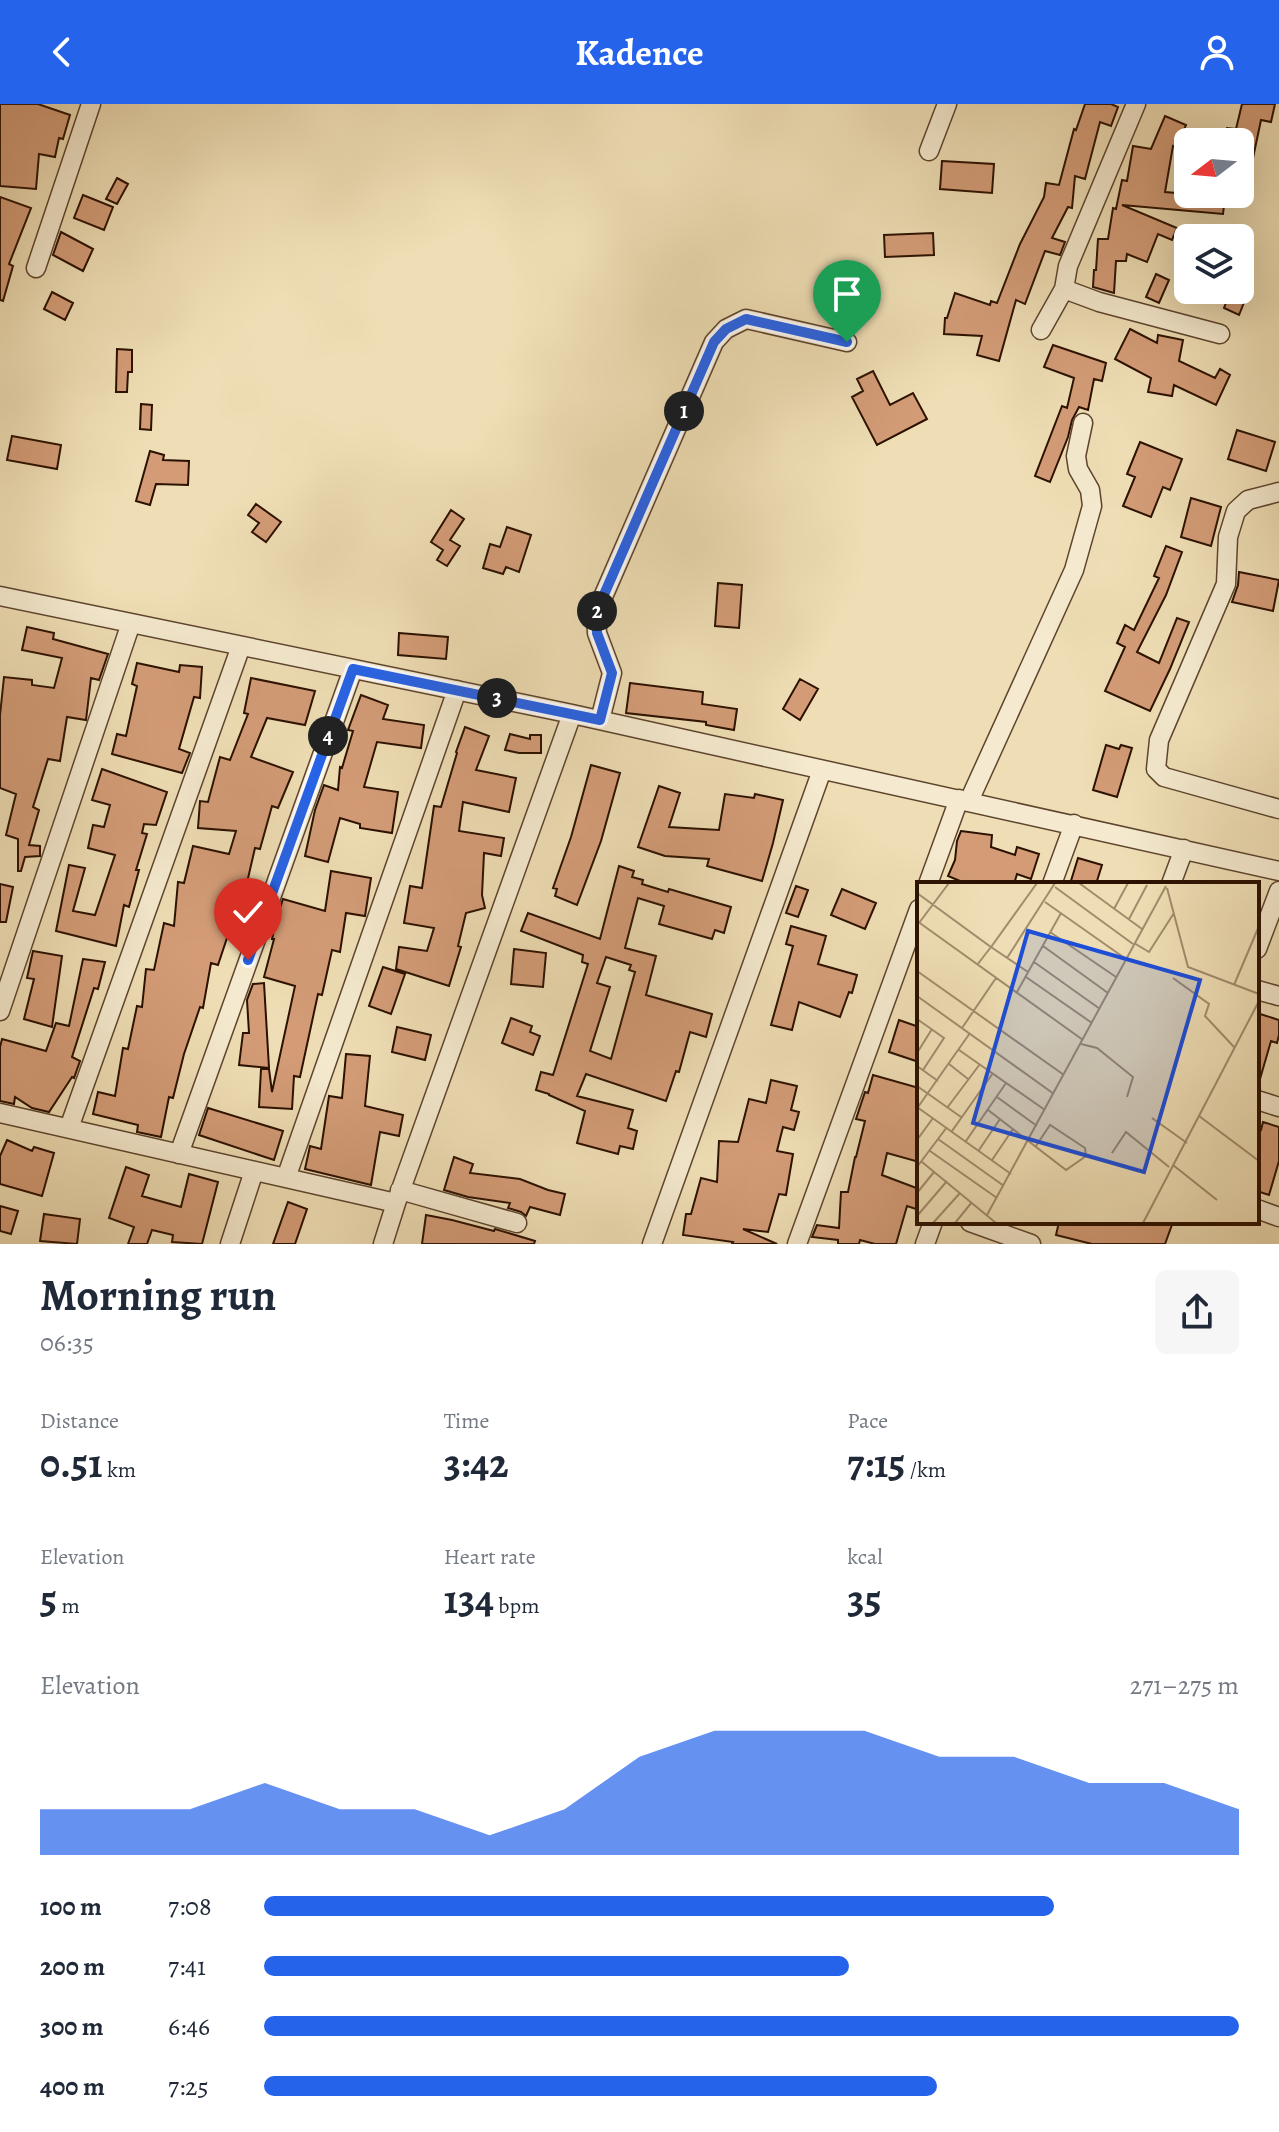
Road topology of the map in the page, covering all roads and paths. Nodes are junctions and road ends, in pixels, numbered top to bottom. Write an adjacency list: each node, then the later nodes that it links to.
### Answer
1 (91, 104): 5 (street)
2 (947, 104): 4 (street)
3 (1136, 104): 6 (street)
4 (929, 151)
5 (36, 268)
6 (1064, 289): 7 (street); 8 (street)
7 (1041, 330)
8 (1220, 334)
9 (847, 342): 18 (street)
10 (1083, 423): 20 (street)
11 (1279, 492): 21 (street)
12 (0, 596): 13 (street)
13 (131, 623): 14 (street); 33 (street)
14 (241, 646): 15 (street); 37 (street)
15 (353, 669): 16 (street); 38 (street)
16 (457, 690): 17 (street); 40 (street)
17 (572, 714): 18 (street); 41 (street)
18 (600, 720): 19 (street)
19 (822, 770): 20 (street); 49 (street)
20 (964, 800): 22 (street); 25 (street)
21 (1279, 809)
22 (1074, 824): 23 (street); 26 (street)
23 (1184, 849): 24 (street); 27 (street)
24 (1279, 871)
25 (929, 882)
26 (1053, 882)
27 (1172, 882)
28 (1279, 891): 30 (street)
29 (917, 914): 50 (street)
30 (1259, 944)
31 (1259, 991): 32 (street)
32 (1279, 996)
33 (0, 1011)
34 (1259, 1101): 35 (street)
35 (1279, 1107)
36 (0, 1113): 37 (street)
37 (69, 1128): 38 (street)
38 (179, 1154): 39 (street)
39 (254, 1171): 40 (street); 47 (street)
40 (286, 1178): 41 (street)
41 (398, 1197): 44 (street); 48 (street)
42 (1259, 1210): 43 (street)
43 (1279, 1217)
44 (517, 1223)
45 (932, 1224): 51 (street)
46 (976, 1224): 52 (street)
47 (230, 1244)
48 (383, 1244)
49 (652, 1244)
50 (797, 1244)
51 (925, 1244)
52 (1031, 1244)

